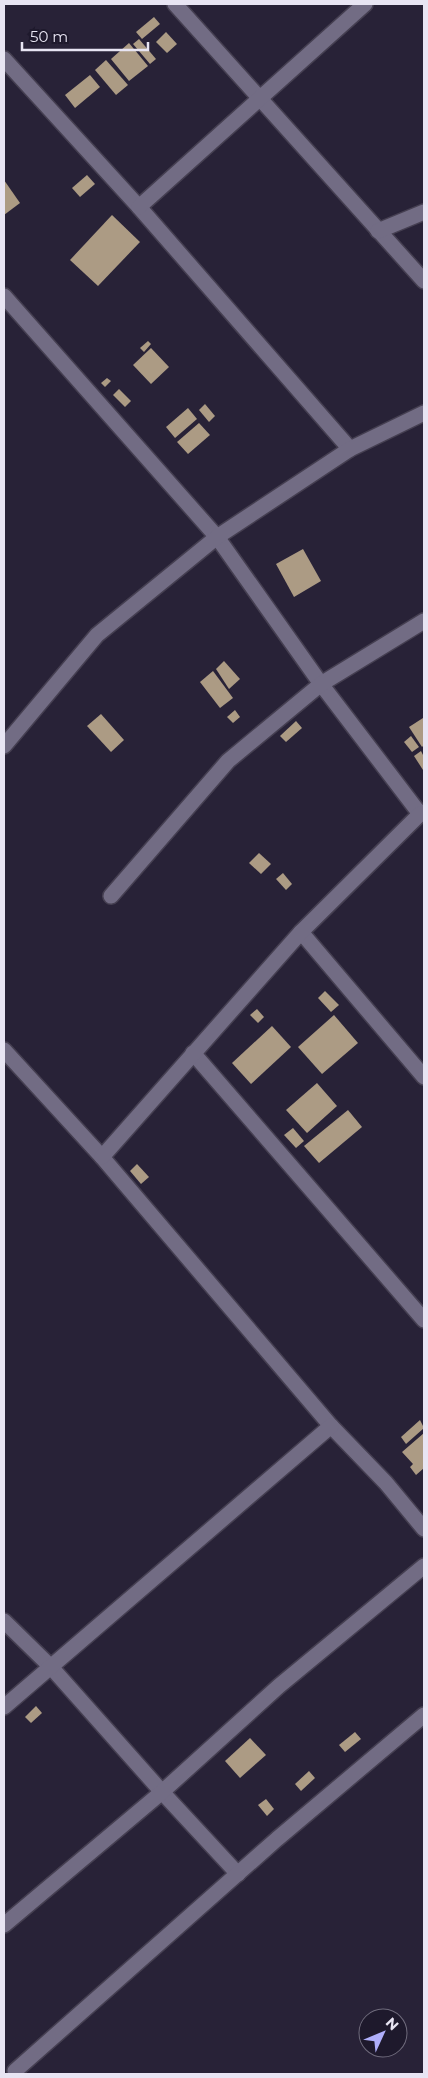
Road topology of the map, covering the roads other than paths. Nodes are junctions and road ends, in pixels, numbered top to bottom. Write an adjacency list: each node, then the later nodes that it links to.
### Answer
1 (175, 4): 4 (street)
2 (365, 4): 4 (street)
3 (4, 59): 5 (street)
4 (261, 100): 5 (street); 7 (street)
5 (140, 207): 11 (street)
6 (424, 212): 7 (street)
7 (378, 231): 8 (street)
8 (424, 280)
9 (4, 296): 12 (street)
10 (424, 414): 11 (street)
11 (350, 449): 12 (street)
12 (217, 538): 14 (street); 15 (street)
13 (424, 621): 14 (street)
14 (321, 684): 16 (street); 17 (street)
15 (4, 746)
16 (422, 813): 18 (street)
17 (111, 896)
18 (301, 932): 20 (street); 21 (street)
19 (4, 1050): 22 (street)
20 (193, 1053): 22 (street); 23 (street)
21 (424, 1077)
22 (102, 1157): 24 (street)
23 (424, 1320)
24 (331, 1426): 25 (street); 28 (street)
25 (424, 1530)
26 (424, 1566): 31 (street)
27 (4, 1621): 28 (street)
28 (51, 1667): 29 (street); 31 (street)
29 (4, 1707)
30 (424, 1715): 32 (street)
31 (162, 1792): 32 (street); 33 (street)
32 (238, 1874): 34 (street)
33 (4, 1926)
34 (12, 2069)

